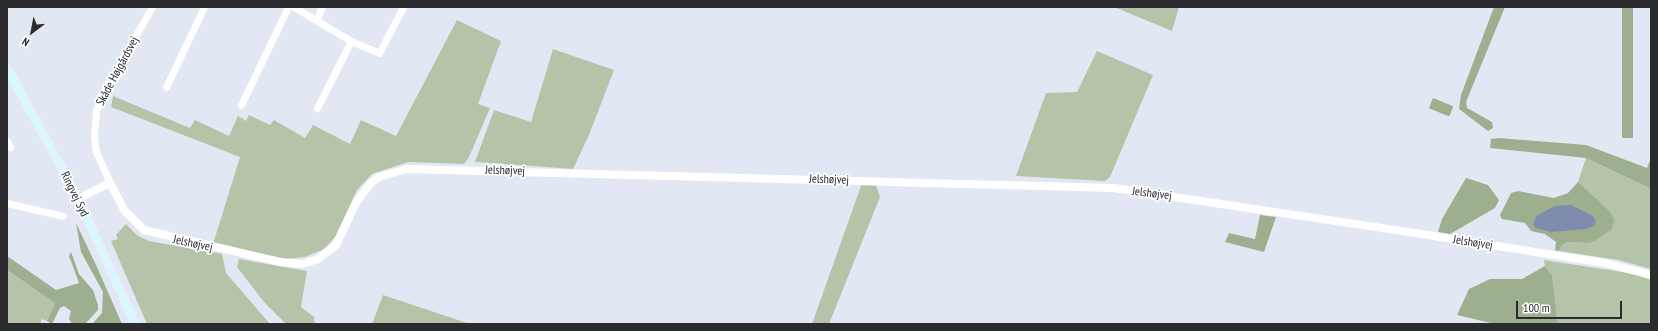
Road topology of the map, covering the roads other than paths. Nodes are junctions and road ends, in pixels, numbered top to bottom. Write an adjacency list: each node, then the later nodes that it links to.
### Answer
1 (152, 7): 13 (street, Skåde Højgårdsvej)
2 (204, 7): 10 (street)
3 (288, 7): 11 (street)
4 (294, 7): 7 (street)
5 (322, 7): 7 (street)
6 (403, 7): 8 (street)
7 (316, 20): 8 (street)
8 (351, 41): 12 (street)
9 (7, 68): 14 (main road, Ringvej Syd)
10 (166, 87)
11 (241, 105)
12 (317, 108)
13 (110, 183): 14 (street); 17 (street, Jelshøjvej)
14 (78, 199): 18 (main road, Ringvej Syd)
15 (7, 202): 16 (street)
16 (63, 216)
17 (1651, 275)
18 (135, 324)

